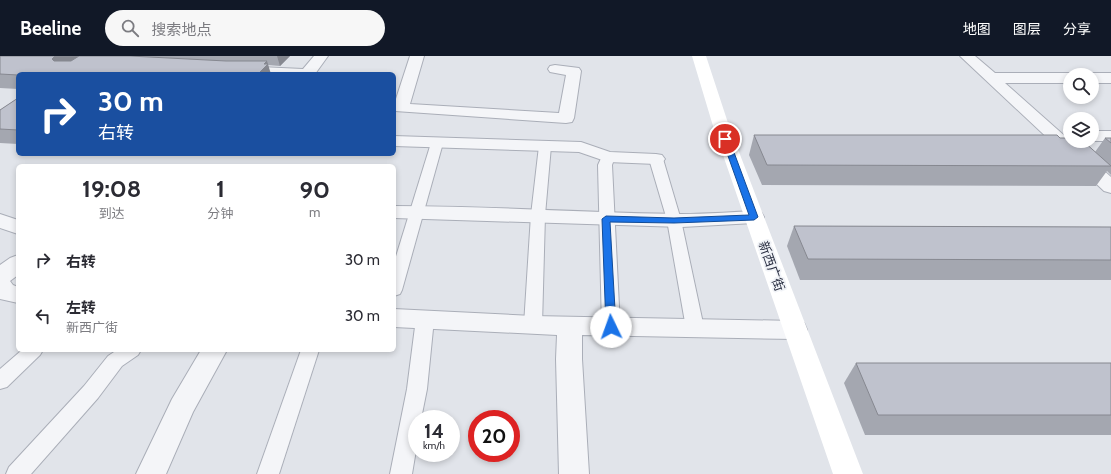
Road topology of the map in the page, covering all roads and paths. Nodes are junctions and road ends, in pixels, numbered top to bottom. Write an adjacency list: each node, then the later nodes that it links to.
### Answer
1 (321, 56): 8 (street)
2 (417, 56): 6 (street)
3 (699, 56): 26 (street, 新西广街)
4 (967, 56): 9 (street)
5 (222, 69): 7 (street)
6 (555, 69)
7 (273, 72)
8 (309, 72)
9 (991, 78): 10 (street); 13 (street)
10 (1063, 78)
11 (1099, 78): 12 (street)
12 (1111, 78)
13 (1063, 136)
14 (1099, 136): 15 (street)
15 (1111, 136)
16 (396, 142): 17 (street)
17 (437, 143): 18 (street); 24 (lane)
18 (545, 146): 20 (street); 25 (lane)
19 (1074, 148): 22 (street)
20 (608, 157): 21 (street); 27 (lane)
21 (656, 158): 28 (lane)
22 (1111, 187)
23 (396, 212): 24 (street)
24 (417, 212): 25 (street); 32 (lane)
25 (538, 215): 27 (street); 36 (lane)
26 (754, 217): 28 (street); 40 (street, 新西广街)
27 (606, 219): 28 (street); 38 (lane)
28 (674, 220): 39 (lane)
29 (0, 221): 30 (street)
30 (16, 226)
31 (16, 267): 33 (street)
32 (396, 283)
33 (5, 289)
34 (396, 318): 35 (street)
35 (425, 319): 36 (street); 49 (lane)
36 (533, 325): 37 (street)
37 (570, 326): 38 (street); 50 (street)
38 (611, 327): 39 (street)
39 (695, 328): 40 (street)
40 (795, 330): 51 (street, 新西广街)
41 (32, 352): 45 (lane)
42 (129, 352): 46 (lane)
43 (213, 352): 47 (street)
44 (309, 352): 48 (lane)
45 (0, 382)
46 (17, 474)
47 (151, 474)
48 (268, 474)
49 (401, 474)
50 (574, 474)
51 (848, 474)

